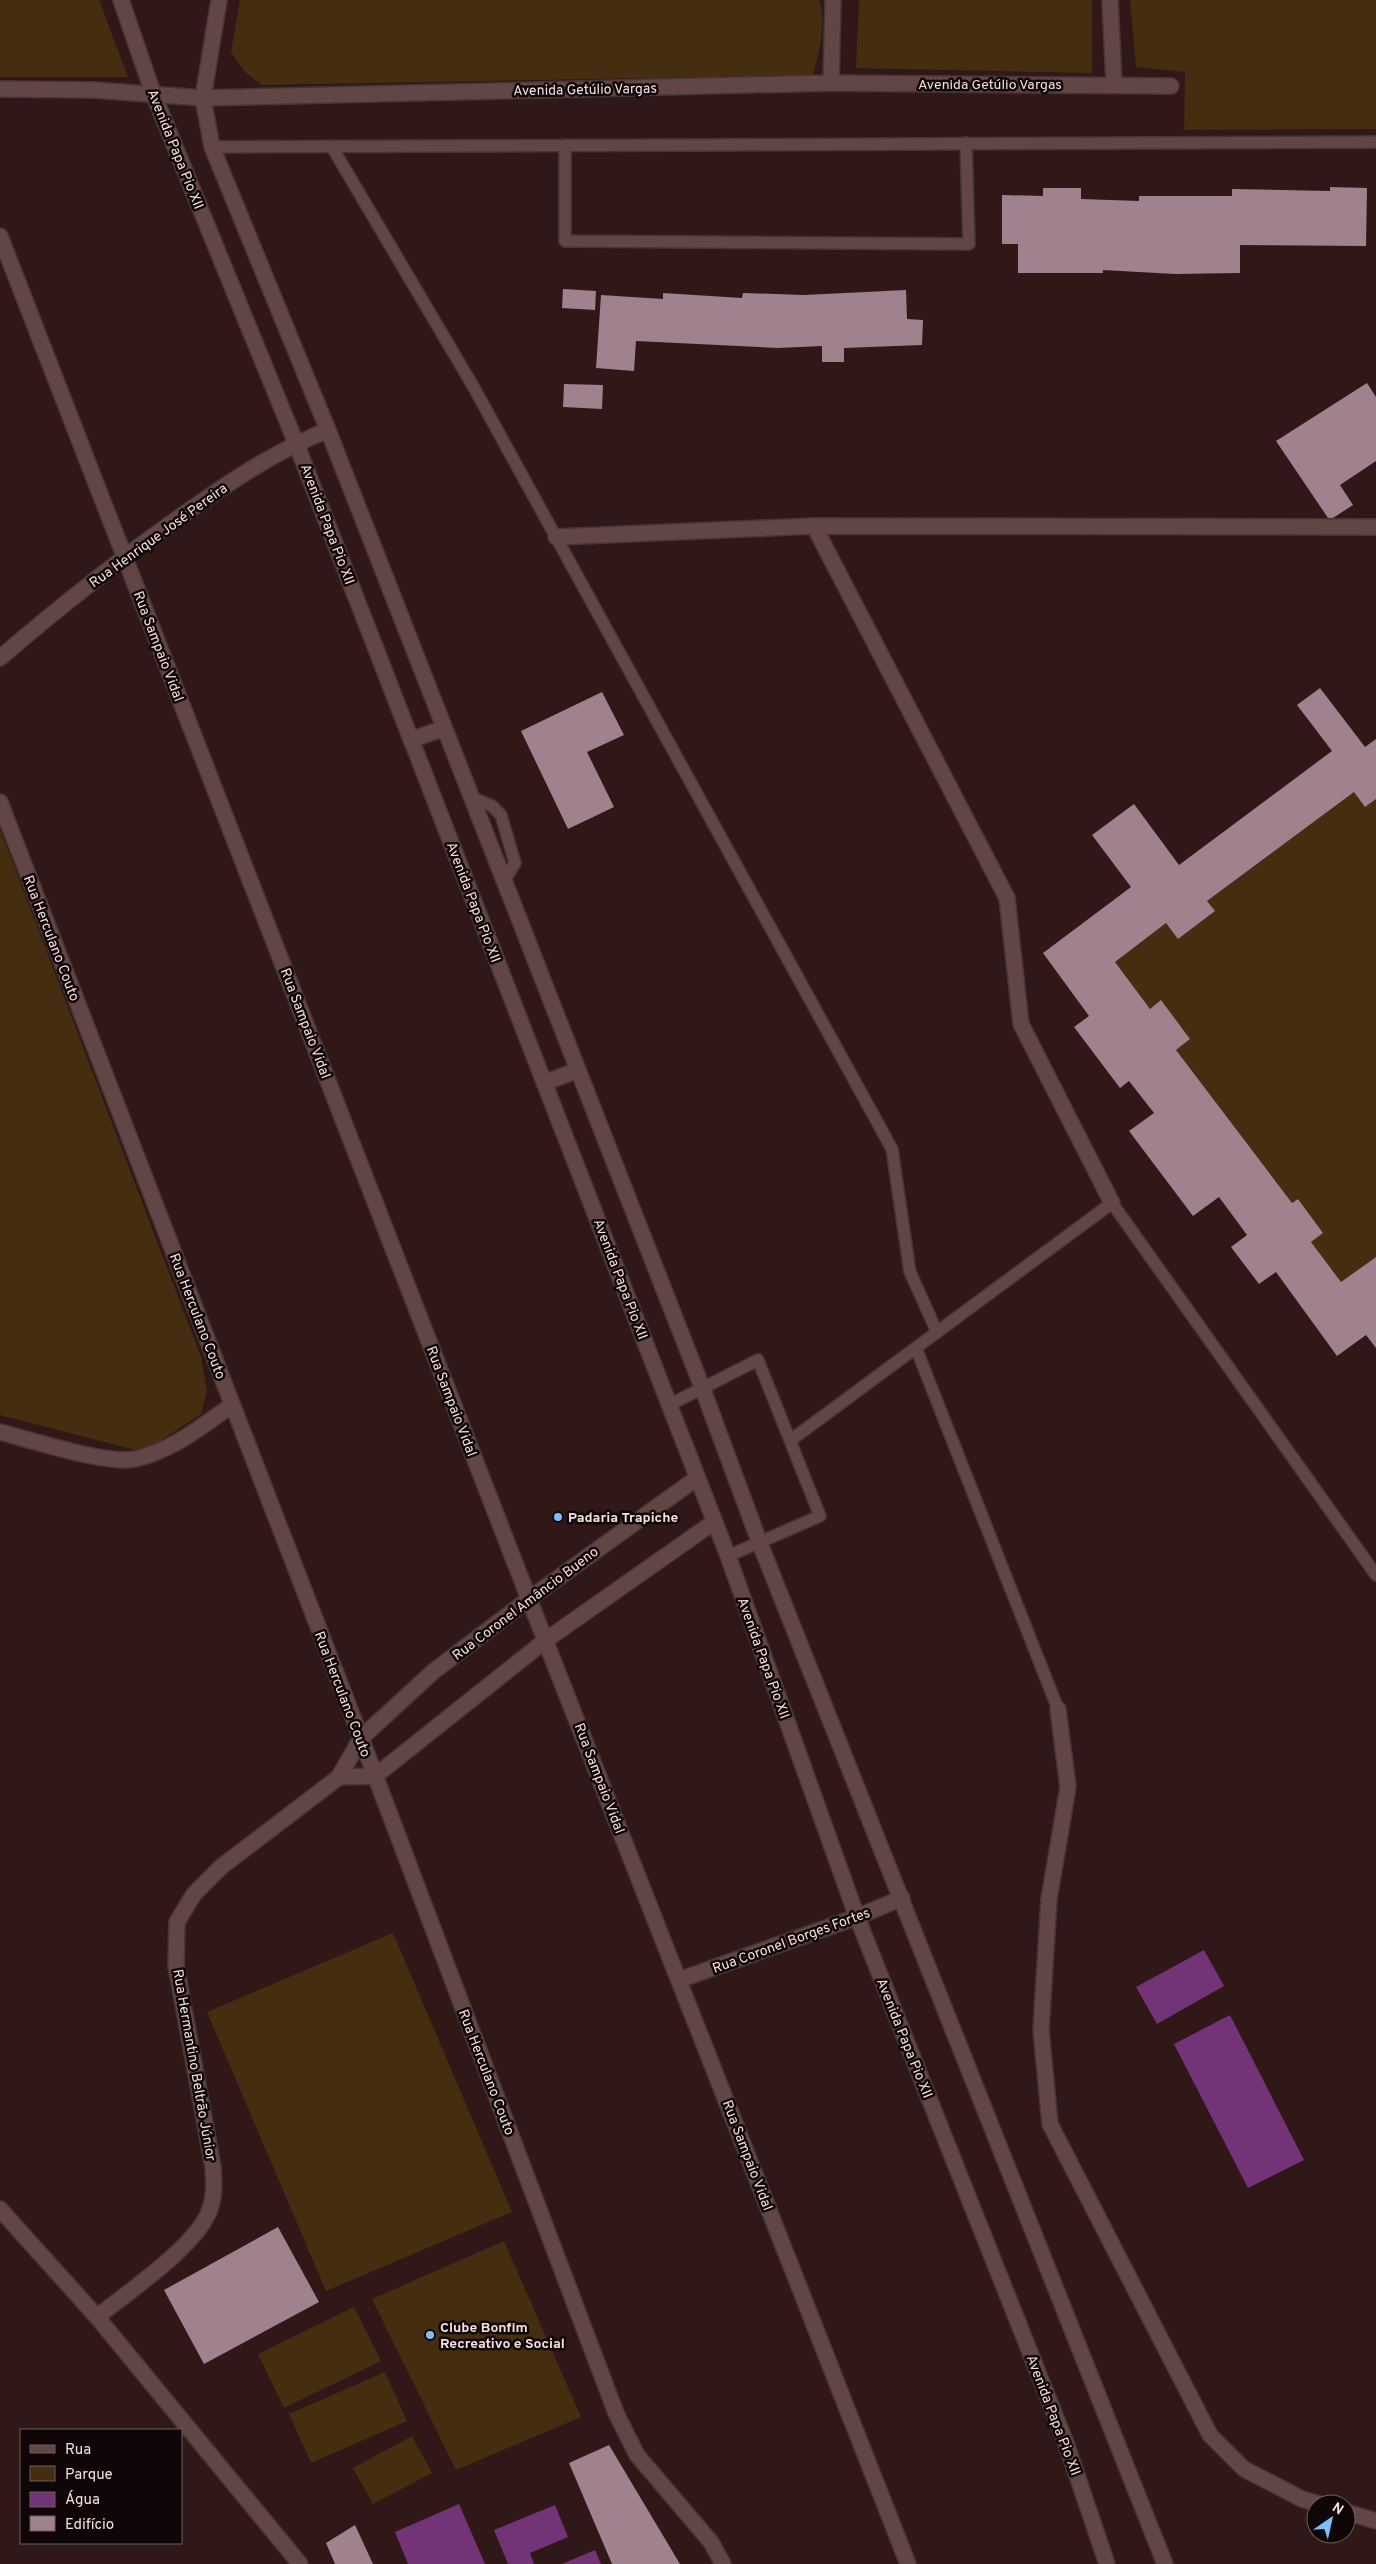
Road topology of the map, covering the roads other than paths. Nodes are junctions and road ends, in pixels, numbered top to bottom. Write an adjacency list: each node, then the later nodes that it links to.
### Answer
1 (219, 0): 10 (street)
2 (833, 0): 5 (street)
3 (1110, 0): 6 (street)
4 (123, 2): 9 (street, Avenida Papa Pio XII)
5 (832, 83): 6 (street, Avenida Getúlio Vargas); 10 (street, Avenida Getúlio Vargas)
6 (1114, 85): 7 (street, Avenida Getúlio Vargas)
7 (1171, 86)
8 (0, 90): 9 (street, Avenida Getúlio Vargas)
9 (153, 94): 10 (street, Avenida Getúlio Vargas); 18 (street, Avenida Papa Pio XII)
10 (203, 98): 15 (street)
11 (1376, 142): 12 (lane)
12 (966, 144): 13 (lane); 13 (lane)
13 (565, 145): 14 (lane)
14 (332, 146): 15 (lane); 21 (lane)
15 (212, 147): 17 (street)
16 (0, 236): 22 (street, Rua Sampaio Vidal)
17 (328, 430): 18 (street, Rua Henrique José Pereira); 24 (street)
18 (296, 443): 22 (street, Rua Henrique José Pereira); 25 (street, Avenida Papa Pio XII)
19 (814, 526): 20 (street); 21 (street); 31 (street)
20 (1376, 527)
21 (556, 537): 32 (lane)
22 (124, 556): 23 (street, Rua Henrique José Pereira); 44 (street, Rua Sampaio Vidal)
23 (0, 658)
24 (444, 728): 25 (street); 26 (street)
25 (411, 740): 30 (street, Avenida Papa Pio XII)
26 (471, 797): 28 (street); 28 (lane)
27 (0, 802): 35 (street, Rua Herculano Couto)
28 (504, 881): 29 (street)
29 (578, 1070): 30 (street); 34 (street)
30 (544, 1083): 36 (street, Avenida Papa Pio XII)
31 (1112, 1203): 32 (lane); 43 (lane)
32 (937, 1332): 33 (lane)
33 (916, 1348): 38 (lane); 46 (lane)
34 (702, 1388): 36 (lane); 38 (lane); 41 (street)
35 (232, 1405): 37 (street); 47 (street, Rua Herculano Couto)
36 (670, 1405): 39 (street, Avenida Papa Pio XII)
37 (0, 1432)
38 (791, 1440): 41 (lane)
39 (697, 1478): 40 (street, Avenida Papa Pio XII); 44 (street, Rua Coronel Amâncio Bueno)
40 (714, 1522): 42 (street, Avenida Papa Pio XII); 45 (street)
41 (759, 1541): 42 (lane); 50 (street)
42 (728, 1556): 51 (street, Avenida Papa Pio XII)
43 (1376, 1575)
44 (529, 1599): 45 (street, Rua Sampaio Vidal); 47 (street, Rua Coronel Amâncio Bueno)
45 (546, 1640): 48 (street); 52 (street, Rua Sampaio Vidal)
46 (1058, 1709): 55 (street)
47 (361, 1738): 48 (street, Rua Herculano Couto); 49 (street, Rua Hermantino Beltrão Júnior)
48 (375, 1776): 49 (street); 59 (street, Rua Herculano Couto)
49 (339, 1777): 54 (street, Rua Hermantino Beltrão Júnior)
50 (902, 1898): 51 (street, Rua Coronel Borges Fortes); 62 (street)
51 (857, 1917): 52 (street, Rua Coronel Borges Fortes); 61 (street, Avenida Papa Pio XII)
52 (679, 1980): 60 (street, Rua Sampaio Vidal)
53 (0, 2209): 54 (street)
54 (97, 2317): 58 (street)
55 (1306, 2500)
56 (1356, 2515): 57 (street)
57 (1376, 2521)
58 (300, 2564)
59 (723, 2564)
60 (908, 2564)
61 (1107, 2564)
62 (1165, 2564)

